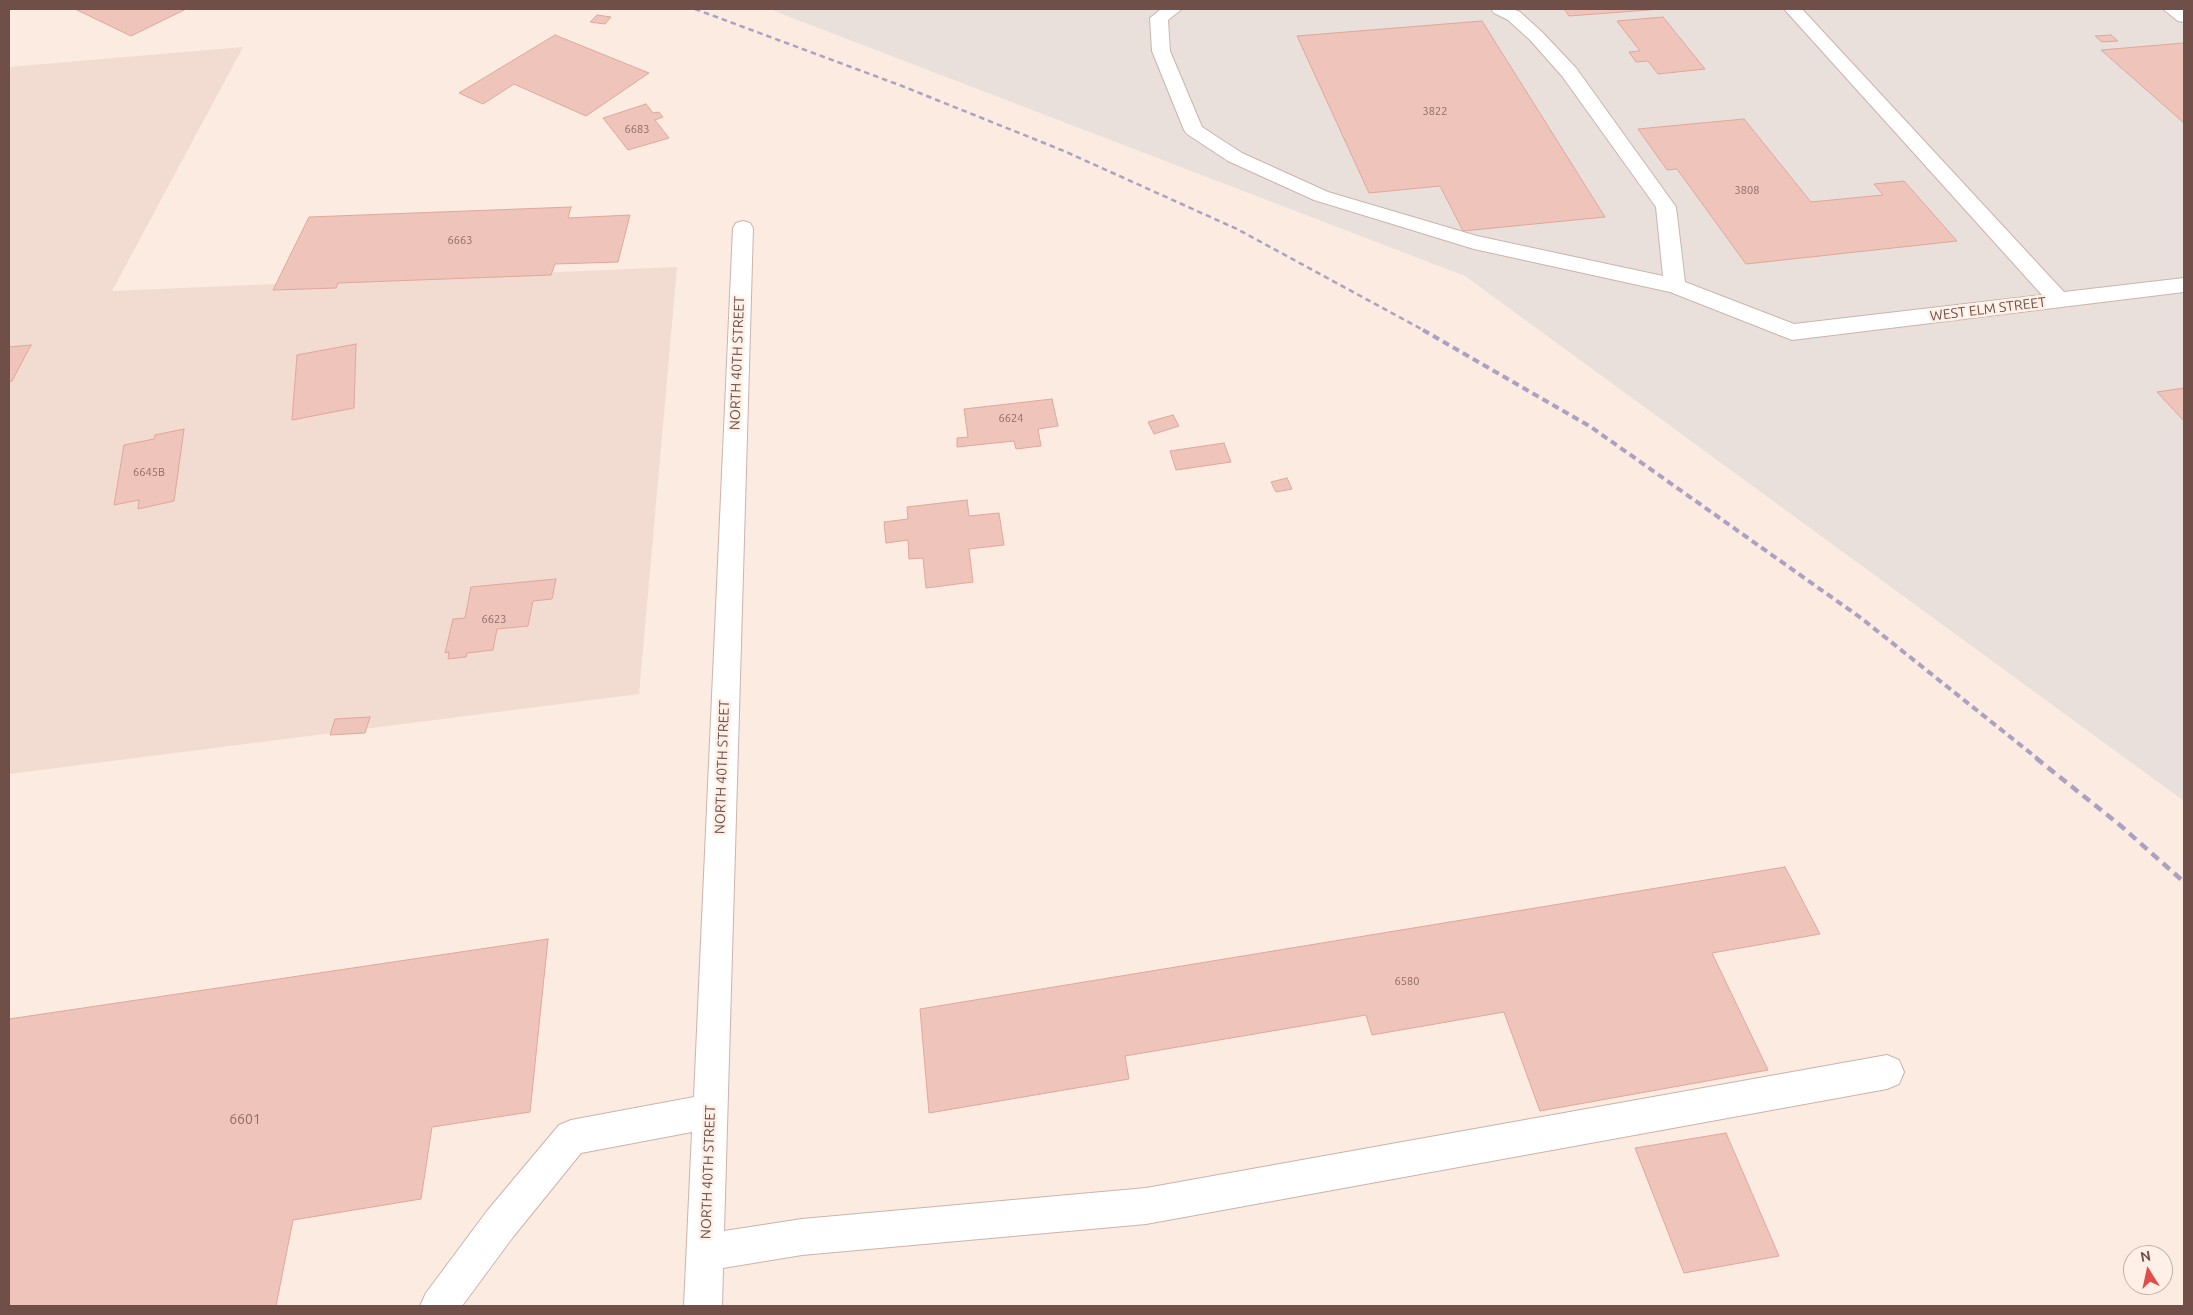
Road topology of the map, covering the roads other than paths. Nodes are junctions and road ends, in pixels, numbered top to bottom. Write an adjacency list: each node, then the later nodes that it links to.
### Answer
1 (1173, 9): 8 (street)
2 (1500, 9): 8 (street)
3 (1793, 9): 9 (street)
4 (2172, 9): 5 (street)
5 (2184, 18)
6 (742, 228): 11 (street, NORTH 40TH STREET)
7 (2184, 285): 9 (street, WEST ELM STREET)
8 (1676, 286): 9 (street, WEST ELM STREET)
9 (2059, 300)
10 (1887, 1072): 12 (street)
11 (710, 1111): 12 (street, NORTH 40TH STREET); 13 (street)
12 (705, 1252): 14 (street, NORTH 40TH STREET)
13 (439, 1306)
14 (703, 1306)

